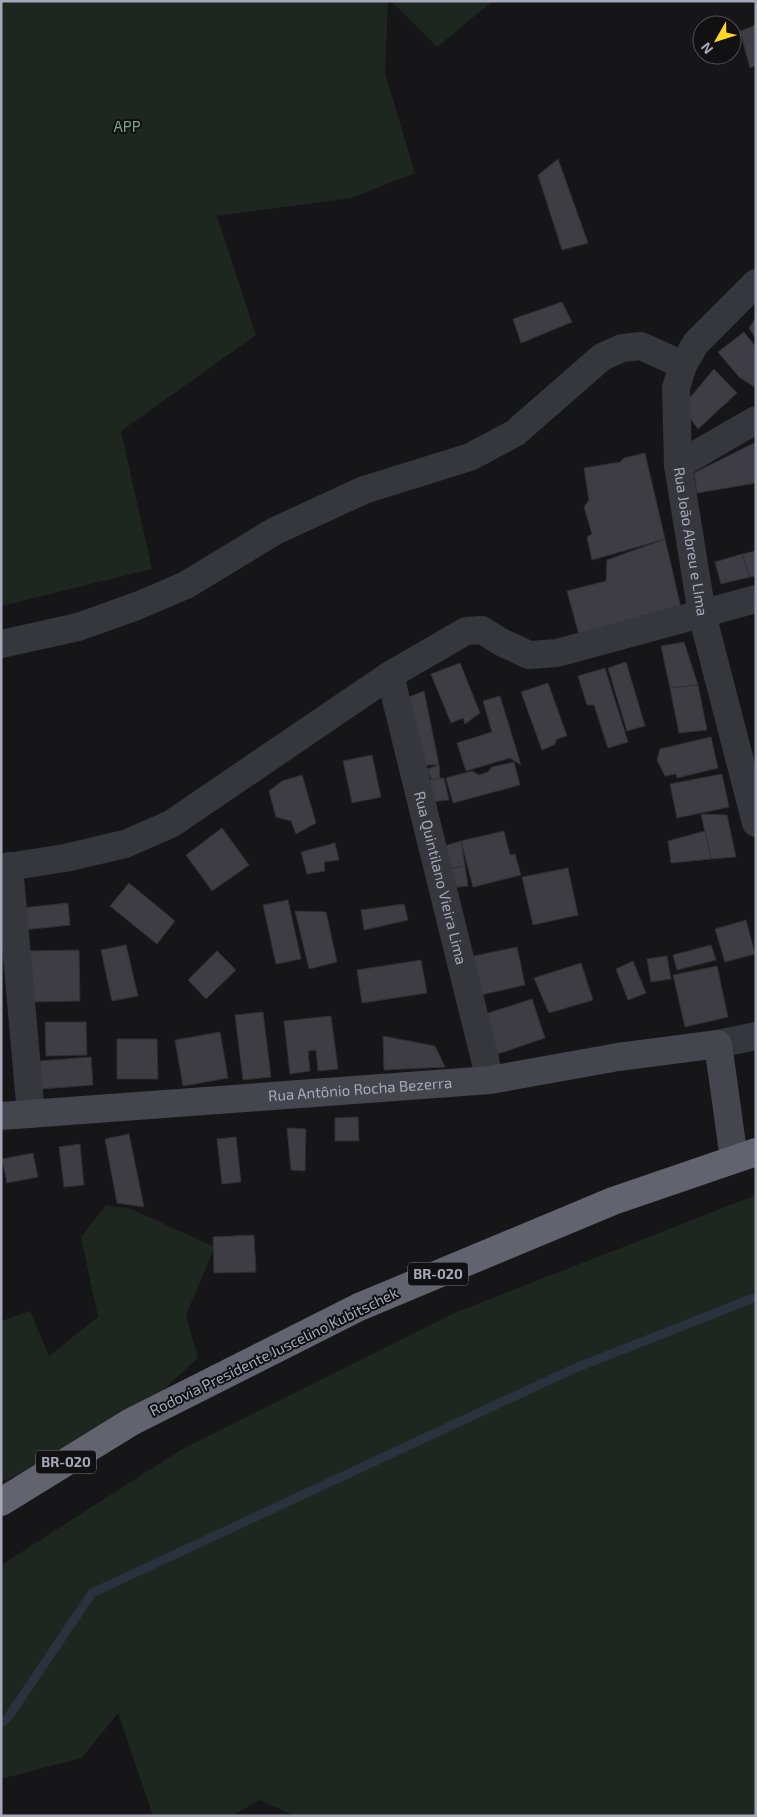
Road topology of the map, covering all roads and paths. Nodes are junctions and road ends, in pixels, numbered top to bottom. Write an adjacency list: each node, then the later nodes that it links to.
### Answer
1 (756, 283): 2 (street, Rua João Abreu e LIma)
2 (683, 365): 4 (street, Rua João Abreu e LIma); 7 (street)
3 (756, 420): 4 (street)
4 (678, 465): 6 (street, Rua João Abreu e LIma)
5 (756, 599): 6 (street)
6 (702, 614): 8 (street); 9 (street, Rua João Abreu e LIma)
7 (1, 644)
8 (390, 676): 10 (street); 13 (street, Rua Quintilano Vieira Lima)
9 (756, 822)
10 (5, 867): 14 (street)
11 (756, 1036): 12 (street)
12 (718, 1044): 13 (street, Rua Antônio Rocha Bezerra); 16 (street)
13 (490, 1080): 14 (street, Rua Antônio Rocha Bezerra)
14 (31, 1114): 15 (street, Rua Antônio Rocha Bezerra)
15 (1, 1116)
16 (745, 1156): 17 (highway, Rodovia Presidente Juscelino Kubitschek / BR-020)
17 (1, 1502)

